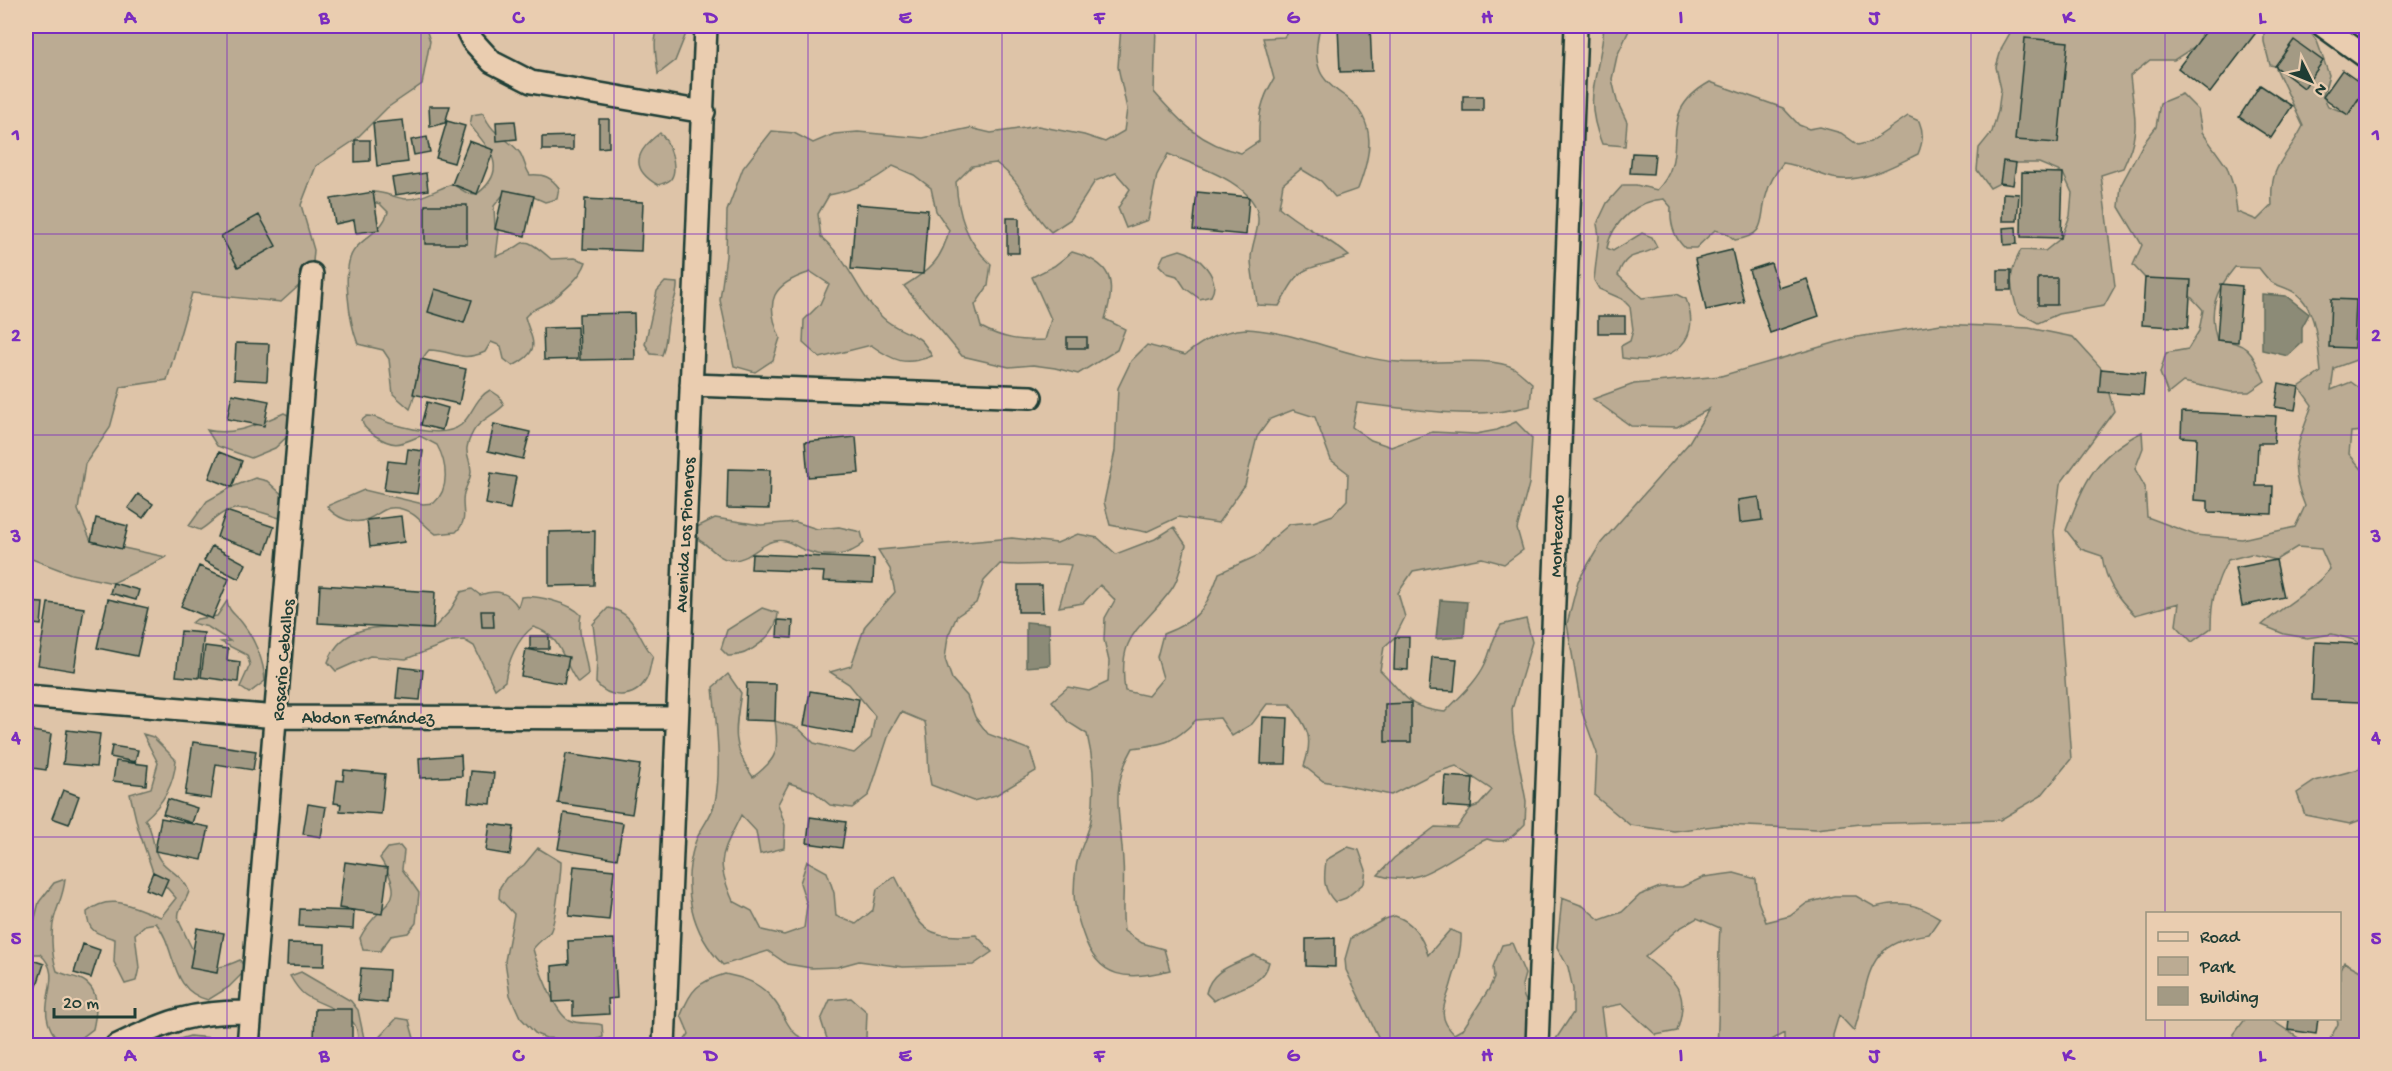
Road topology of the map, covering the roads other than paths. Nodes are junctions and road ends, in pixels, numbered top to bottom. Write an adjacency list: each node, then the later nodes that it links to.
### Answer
1 (465, 26): 6 (street)
2 (706, 26): 6 (street, Avenida Los Pioneros)
3 (1576, 26): 17 (street, Montecarlo)
4 (2323, 26): 5 (street)
5 (2367, 57)
6 (704, 112): 8 (street, Avenida Los Pioneros)
7 (312, 274): 11 (street, Rosario Ceballos)
8 (691, 386): 9 (street); 12 (street, Avenida Los Pioneros)
9 (1031, 397)
10 (26, 696): 11 (street, Abdon Fernández)
11 (278, 717): 12 (street, Abdon Fernández); 13 (street, Rosario Ceballos)
12 (675, 718): 16 (street, Avenida Los Pioneros)
13 (250, 1012): 14 (street); 15 (street, Rosario Ceballos)
14 (116, 1046)
15 (248, 1046)
16 (664, 1046)
17 (1537, 1046)

